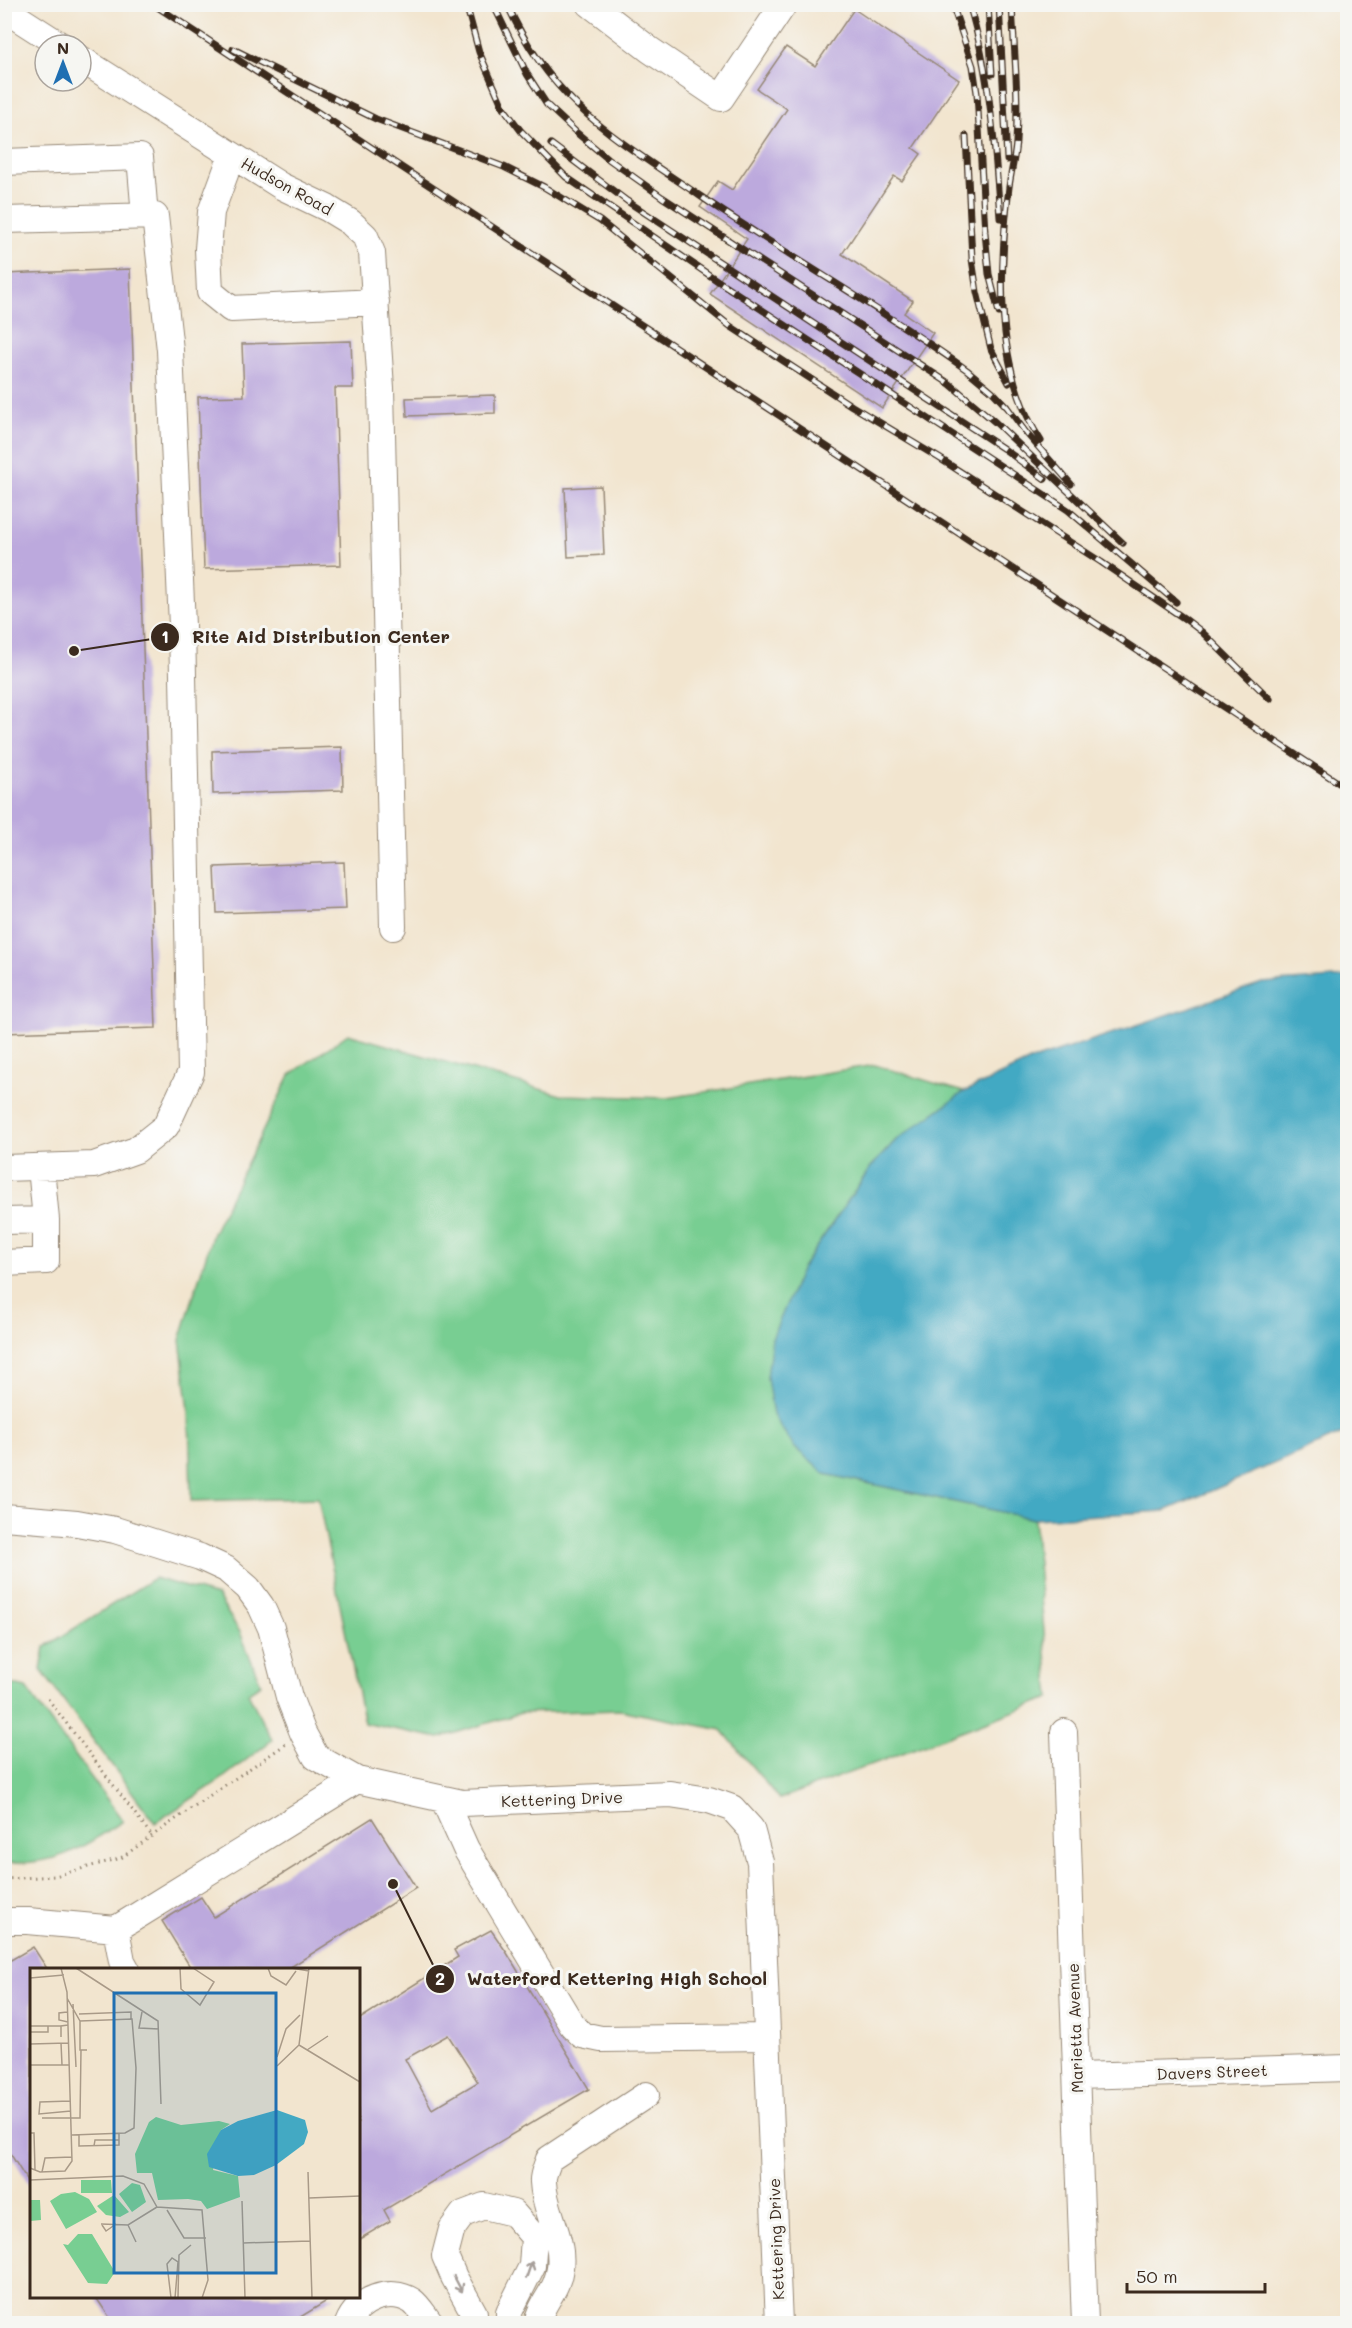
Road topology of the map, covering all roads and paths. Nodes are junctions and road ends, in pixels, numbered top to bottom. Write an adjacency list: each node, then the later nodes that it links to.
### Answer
1 (590, 4): 2 (street)
2 (784, 4)
3 (4, 9): 4 (street)
4 (41, 33)
5 (93, 67): 6 (street, Hudson Road)
6 (232, 155): 10 (street, Hudson Road); 10 (street)
7 (4, 162): 8 (street)
8 (145, 216): 9 (street); 12 (street)
9 (4, 220)
10 (376, 302): 11 (street, Hudson Road)
11 (393, 927)
12 (41, 1167): 13 (street); 14 (street)
13 (4, 1168)
14 (46, 1220): 15 (street); 16 (street)
15 (4, 1221)
16 (4, 1263)
17 (4, 1517): 20 (street, Kettering Drive)
18 (48, 1699): 23 (path)
19 (1064, 1732): 31 (street, Marietta Avenue)
20 (303, 1733): 21 (street, Kettering Drive); 23 (path)
21 (357, 1780): 22 (street, Kettering Drive); 26 (street)
22 (444, 1800): 29 (street); 29 (street, Kettering Drive)
23 (152, 1836): 24 (path)
24 (4, 1879)
25 (16, 1921): 26 (street); 27 (street)
26 (117, 1929): 28 (street)
27 (4, 1935)
28 (127, 1968)
29 (767, 2037): 38 (street, Kettering Drive)
30 (1347, 2068): 31 (street, Davers Street)
31 (1077, 2076): 39 (street, Marietta Avenue)
32 (646, 2096): 37 (street)
33 (348, 2324): 34 (street)
34 (431, 2324)
35 (474, 2324): 36 (street, one-way to 35)
36 (509, 2324)
37 (537, 2324)
38 (779, 2324)
39 (1085, 2324)

